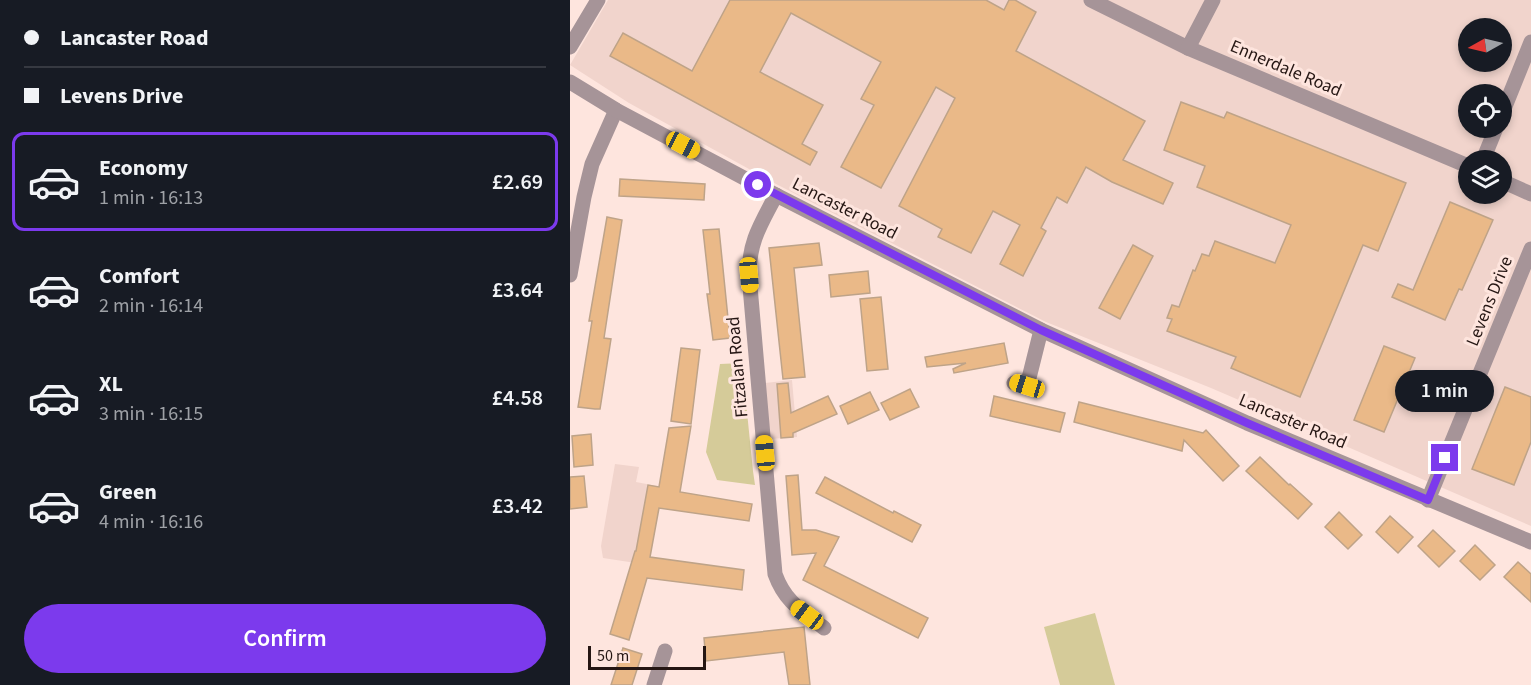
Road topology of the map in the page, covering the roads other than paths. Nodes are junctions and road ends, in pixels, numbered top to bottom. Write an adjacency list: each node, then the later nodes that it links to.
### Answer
1 (598, 0): 5 (street)
2 (1091, 0): 6 (street, Ennerdale Road)
3 (1213, 0): 6 (street)
4 (1531, 42): 8 (street)
5 (570, 47)
6 (1188, 48): 10 (street, Ennerdale Road)
7 (570, 82): 9 (street, Lancaster Road)
8 (1512, 89)
9 (616, 110): 13 (street, Lancaster Road); 14 (street)
10 (1458, 162)
11 (1512, 185): 12 (street)
12 (1531, 194)
13 (776, 195): 17 (street, Lancaster Road); 21 (street, Fitzalan Road)
14 (572, 243): 16 (street)
15 (1531, 249): 19 (street, Levens Drive)
16 (570, 275)
17 (1041, 330): 18 (street); 19 (street, Lancaster Road)
18 (1014, 383)
19 (1428, 500): 20 (street, Lancaster Road)
20 (1531, 542)
21 (824, 628)
22 (665, 651): 23 (street)
23 (654, 685)

